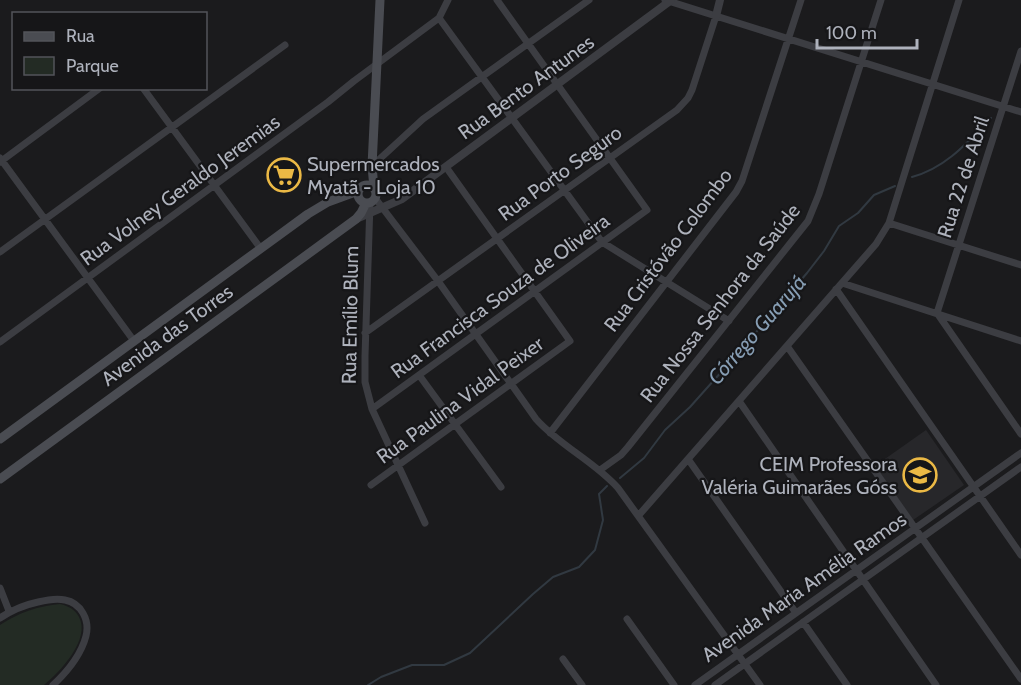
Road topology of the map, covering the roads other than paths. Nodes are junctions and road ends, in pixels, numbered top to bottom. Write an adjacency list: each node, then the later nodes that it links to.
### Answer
1 (380, 0): 17 (main road, Rua Emílio Blum)
2 (448, 0): 11 (street)
3 (497, 0): 13 (street)
4 (589, 0): 13 (street)
5 (720, 0): 10 (street, Rua Porto Seguro)
6 (801, 0): 12 (street, Rua Cristóvão Colombo)
7 (880, 0): 16 (street, Rua Nossa Senhora da Saúde)
8 (959, 0): 20 (street)
9 (667, 1): 10 (street); 19 (street, Rua Bento Antunes)
10 (716, 16): 12 (street); 27 (street, Rua Porto Seguro)
11 (439, 18): 17 (street, Rua Volney Geraldo Jeremias); 18 (street)
12 (788, 39): 16 (street); 47 (street, Rua Cristóvão Colombo)
13 (528, 44): 18 (street); 19 (street)
14 (285, 45): 26 (street)
15 (1021, 51): 23 (street, Rua 22 de Abril)
16 (861, 62): 20 (street); 51 (street, Rua Nossa Senhora da Saúde)
17 (377, 64): 29 (main road, Rua Emílio Blum); 31 (street, Rua Volney Geraldo Jeremias)
18 (482, 77): 25 (street); 29 (street)
19 (557, 84): 25 (street, Rua Bento Antunes); 27 (street)
20 (933, 84): 23 (street); 38 (street)
21 (97, 90): 28 (street)
22 (144, 90): 26 (street)
23 (1004, 106): 24 (street); 41 (street, Rua 22 de Abril)
24 (1021, 112)
25 (512, 118): 30 (street, Rua Bento Antunes); 32 (street)
26 (171, 127): 31 (street); 36 (street)
27 (610, 158): 32 (street, Rua Porto Seguro); 40 (street, Rua Francisca Souza de Oliveira)
28 (1, 160): 36 (street)
29 (372, 166): 33 (main road, Rua Emílio Blum)
30 (446, 167): 34 (street, Rua Bento Antunes); 39 (street)
31 (214, 185): 42 (street); 45 (street, Rua Volney Geraldo Jeremias)
32 (565, 190): 39 (street, Rua Porto Seguro); 40 (street)
33 (368, 194): 34 (street); 35 (street, Rua Emílio Blum); 37 (main road, Avenida das Torres); 42 (main road, Avenida das Torres)
34 (382, 208): 35 (street, Rua Bento Antunes); 46 (street)
35 (369, 213): 37 (street, Avenida das Torres); 52 (street, Rua Emílio Blum)
36 (45, 219): 43 (street); 45 (street)
37 (356, 219): 71 (main road, Avenida das Torres)
38 (889, 223): 41 (street); 48 (street)
39 (497, 239): 46 (street, Rua Porto Seguro); 49 (street)
40 (602, 242): 47 (street); 49 (street, Rua Francisca Souza de Oliveira)
41 (959, 245): 44 (street); 50 (street, Rua 22 de Abril)
42 (261, 249): 54 (main road, Avenida das Torres)
43 (0, 252)
44 (1021, 265)
45 (88, 278): 54 (street); 56 (street, Rua Volney Geraldo Jeremias)
46 (438, 281): 52 (street, Rua Porto Seguro); 53 (street)
47 (667, 282): 51 (street); 63 (street, Rua Cristóvão Colombo)
48 (839, 286): 50 (street); 57 (street); 74 (street)
49 (534, 291): 53 (street, Rua Francisca Souza de Oliveira); 59 (street, Rua Paulina Vidal Peixer)
50 (937, 314): 55 (street); 64 (street)
51 (729, 321): 70 (street, Rua Nossa Senhora da Saúde)
52 (365, 333): 61 (street, Rua Emílio Blum)
53 (476, 334): 58 (street, Rua Francisca Souza de Oliveira); 59 (street)
54 (134, 341): 65 (main road, Avenida das Torres)
55 (1021, 341)
56 (0, 342)
57 (787, 346): 60 (street); 78 (street)
58 (419, 375): 61 (street, Rua Francisca Souza de Oliveira); 62 (street)
59 (511, 383): 62 (street, Rua Paulina Vidal Peixer); 63 (street)
60 (739, 401): 67 (street); 81 (street)
61 (372, 409): 68 (street, Rua Emílio Blum)
62 (455, 424): 68 (street, Rua Paulina Vidal Peixer); 73 (street)
63 (550, 433): 70 (street)
64 (1021, 434)
65 (0, 439)
66 (1021, 453): 74 (street, Avenida Maria Amélia Ramos)
67 (688, 459): 76 (street); 85 (street)
68 (399, 465): 72 (street, Rua Paulina Vidal Peixer); 77 (street, Rua Emílio Blum)
69 (1021, 467): 75 (street, Avenida Maria Amélia Ramos)
70 (600, 470): 76 (street)
71 (0, 479)
72 (371, 485)
73 (501, 487)
74 (974, 487): 75 (street); 78 (street, Avenida Maria Amélia Ramos)
75 (980, 496): 79 (street, Avenida Maria Amélia Ramos); 80 (street)
76 (639, 515): 89 (street)
77 (425, 523)
78 (915, 528): 79 (street); 81 (street, Avenida Maria Amélia Ramos)
79 (922, 537): 82 (street, Avenida Maria Amélia Ramos); 92 (street)
80 (1021, 555)
81 (856, 570): 82 (street); 85 (street, Avenida Maria Amélia Ramos)
82 (863, 579): 88 (street, Avenida Maria Amélia Ramos); 100 (street)
83 (0, 588): 84 (street)
84 (9, 611): 86 (street); 93 (street)
85 (796, 613): 89 (street, Avenida Maria Amélia Ramos)
86 (0, 618)
87 (627, 619): 95 (street)
88 (803, 622): 91 (street, Avenida Maria Amélia Ramos); 99 (street)
89 (738, 654): 91 (street); 96 (street, Avenida Maria Amélia Ramos)
90 (564, 659): 94 (street)
91 (745, 663): 97 (street, Avenida Maria Amélia Ramos); 98 (street)
92 (1021, 679)
93 (52, 685)
94 (582, 685)
95 (674, 685)
96 (695, 685)
97 (714, 685)
98 (760, 685)
99 (847, 685)
100 (936, 685)

